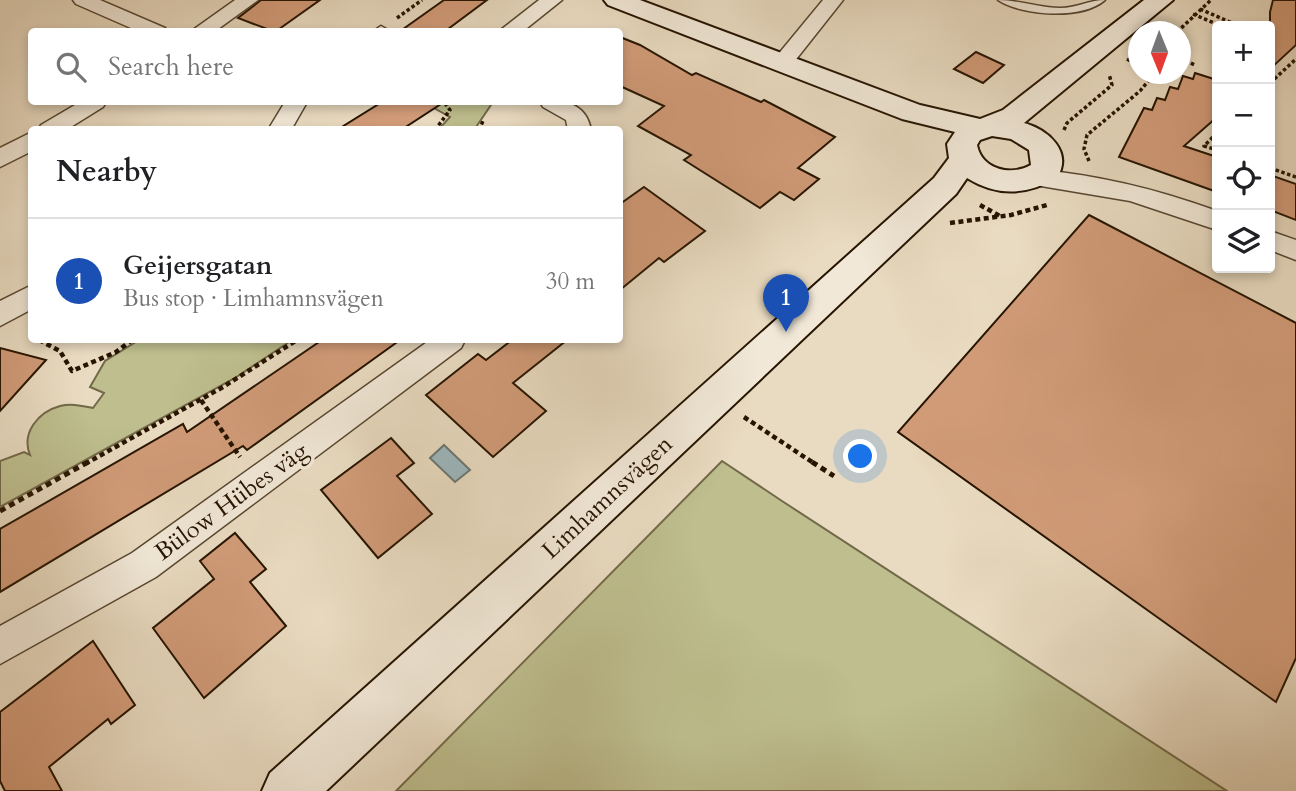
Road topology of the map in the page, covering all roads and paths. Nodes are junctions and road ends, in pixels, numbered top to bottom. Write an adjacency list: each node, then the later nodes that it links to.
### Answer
1 (83, 0): 16 (street)
2 (248, 0): 17 (street)
3 (422, 0): 18 (path)
4 (552, 0): 19 (street)
5 (617, 0): 21 (main road)
6 (833, 0): 21 (street)
7 (1003, 0): 8 (lane)
8 (1100, 0)
9 (1160, 0): 27 (main road, Limhamnsvägen)
10 (1211, 0): 11 (path)
11 (1200, 9): 12 (path); 14 (path)
12 (1194, 14): 13 (path); 15 (path)
13 (1187, 21)
14 (1228, 21)
15 (1212, 22)
16 (149, 28)
17 (206, 28)
18 (382, 28)
19 (514, 28)
20 (1296, 59): 25 (path)
21 (783, 62): 39 (main road)
22 (1191, 63): 23 (path)
23 (1195, 65)
24 (1104, 66): 44 (path)
25 (1275, 78)
26 (1146, 84): 43 (path)
27 (1055, 86): 39 (main road, Limhamnsvägen); 44 (main road)
28 (90, 105): 33 (street)
29 (295, 105): 34 (street)
30 (446, 105): 35 (path)
31 (557, 105): 37 (street)
32 (483, 121): 36 (path)
33 (56, 126)
34 (281, 126)
35 (438, 126)
36 (481, 126)
37 (579, 126)
38 (1212, 138): 42 (path)
39 (973, 141): 44 (main road); 49 (main road); 51 (main road, Limhamnsvägen)
40 (28, 142): 45 (street)
41 (1077, 145): 43 (path)
42 (1212, 148)
43 (1084, 149): 46 (path)
44 (1047, 152): 49 (main road, Limhamnsvägen); 52 (street)
45 (0, 159)
46 (1089, 159)
47 (1275, 170): 48 (path)
48 (1296, 177)
49 (1002, 182): 51 (main road, Limhamnsvägen)
50 (1038, 209): 51 (path)
51 (937, 213): 67 (main road, Limhamnsvägen)
52 (1212, 219)
53 (1275, 242): 54 (street)
54 (1296, 250)
55 (28, 297): 56 (street)
56 (0, 314)
57 (49, 343): 58 (path)
58 (128, 343)
59 (291, 343): 61 (path)
60 (447, 343): 64 (street, Bülow Hübes väg)
61 (201, 400): 64 (path); 65 (path)
62 (753, 407): 63 (path)
63 (834, 476)
64 (258, 481): 66 (street, Bülow Hübes väg)
65 (0, 510)
66 (0, 646)
67 (288, 791)

